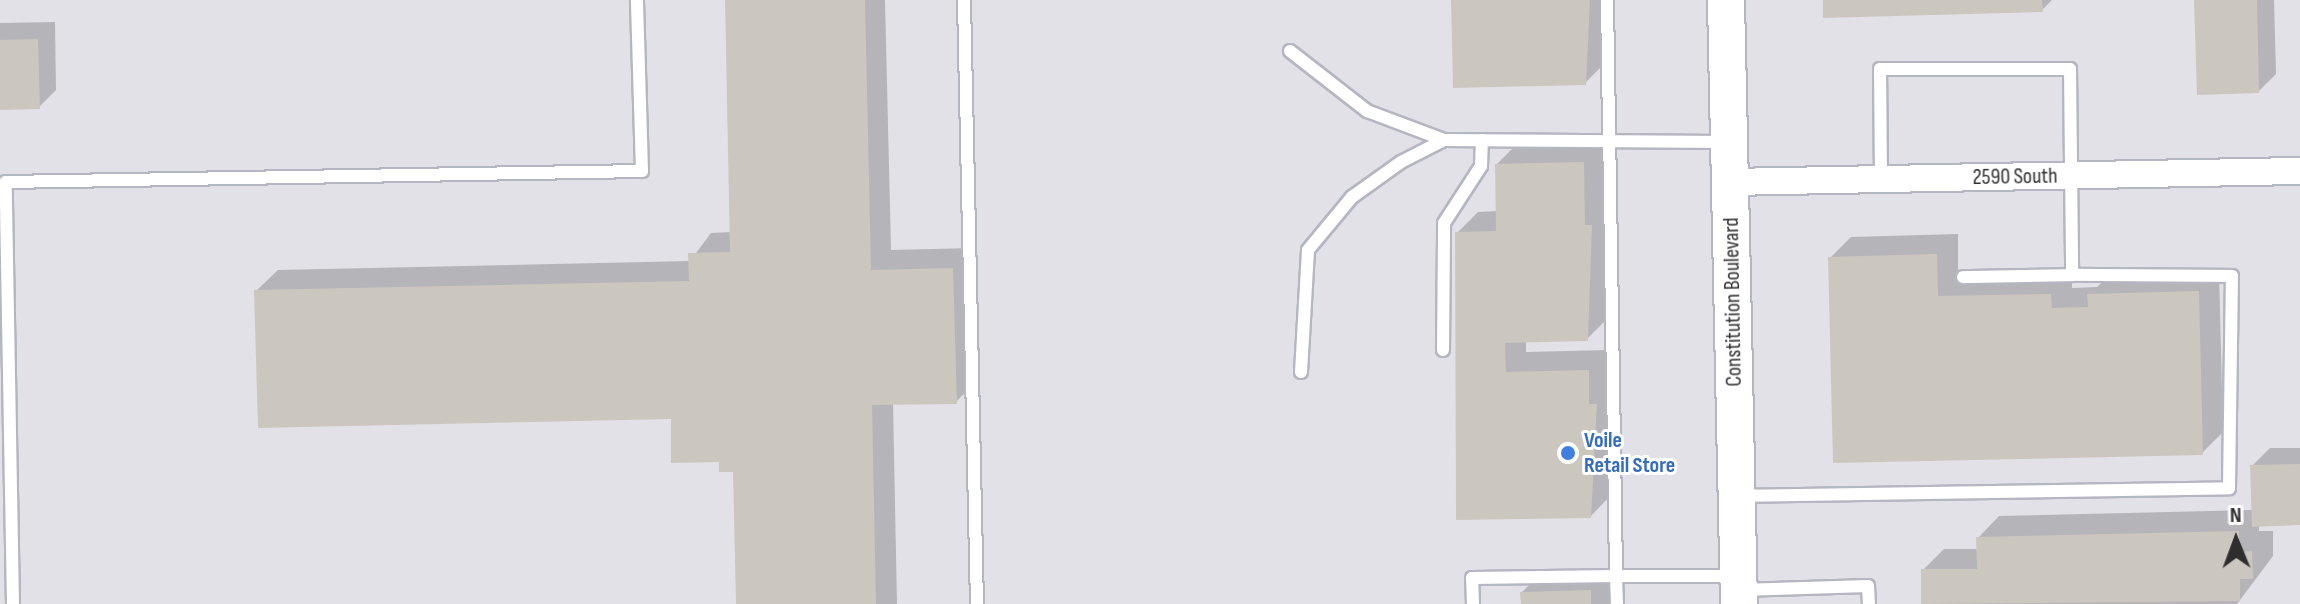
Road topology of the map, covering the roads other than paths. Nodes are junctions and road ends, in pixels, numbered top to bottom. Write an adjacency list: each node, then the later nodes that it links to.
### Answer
1 (637, 0): 21 (lane)
2 (964, 0): 22 (lane)
3 (1607, 0): 8 (lane)
4 (1726, 0): 9 (street, Constitution Boulevard)
5 (1290, 51): 6 (lane)
6 (1444, 140): 7 (lane); 17 (lane)
7 (1482, 140): 8 (lane); 16 (lane)
8 (1609, 142): 9 (lane); 19 (lane)
9 (1730, 142): 13 (street, Constitution Boulevard)
10 (2300, 171): 11 (street, 2590 South)
11 (2070, 176): 12 (street, 2590 South); 12 (lane); 14 (lane)
12 (1881, 179): 13 (street, 2590 South)
13 (1730, 182): 18 (street, Constitution Boulevard)
14 (2072, 275): 15 (lane); 18 (lane)
15 (1963, 277)
16 (1443, 350)
17 (1301, 372)
18 (1737, 496): 20 (street, Constitution Boulevard)
19 (1616, 576): 20 (lane); 23 (lane); 24 (lane)
20 (1739, 590): 25 (lane)
21 (13, 604)
22 (977, 604)
23 (1473, 604)
24 (1617, 604)
25 (1869, 604)

